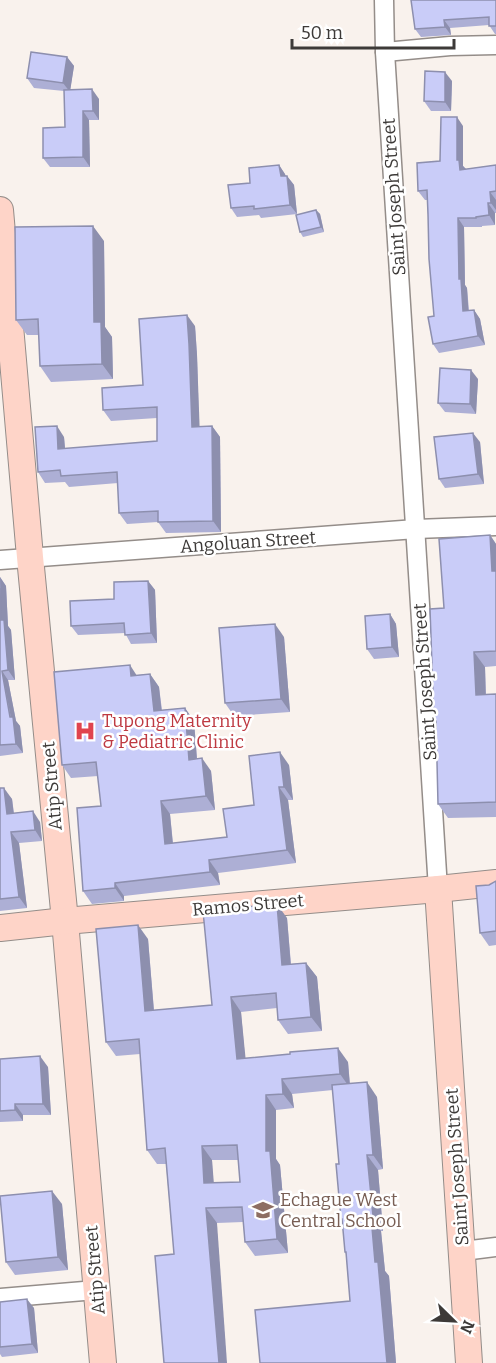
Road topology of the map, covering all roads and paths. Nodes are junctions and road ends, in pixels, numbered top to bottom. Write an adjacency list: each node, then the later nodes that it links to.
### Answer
1 (384, 0): 3 (street, Saint Joseph Street)
2 (496, 45): 3 (street)
3 (385, 52): 6 (street, Saint Joseph Street)
4 (0, 210): 7 (main road, Atip Street)
5 (496, 526): 6 (street, Angoluan Street)
6 (416, 530): 7 (street, Angoluan Street); 10 (street, Saint Joseph Street)
7 (30, 557): 8 (street, Angoluan Street); 11 (main road, Atip Street)
8 (0, 560)
9 (496, 883): 10 (main road, Ramos Street)
10 (438, 889): 11 (main road, Ramos Street); 14 (main road, Saint Joseph Street)
11 (65, 921): 12 (main road, Ramos Street); 15 (main road, Atip Street)
12 (0, 928)
13 (496, 1248): 14 (street)
14 (463, 1251): 18 (main road, Saint Joseph Street)
15 (96, 1290): 16 (street); 17 (main road, Atip Street)
16 (0, 1298)
17 (103, 1363)
18 (469, 1363)

